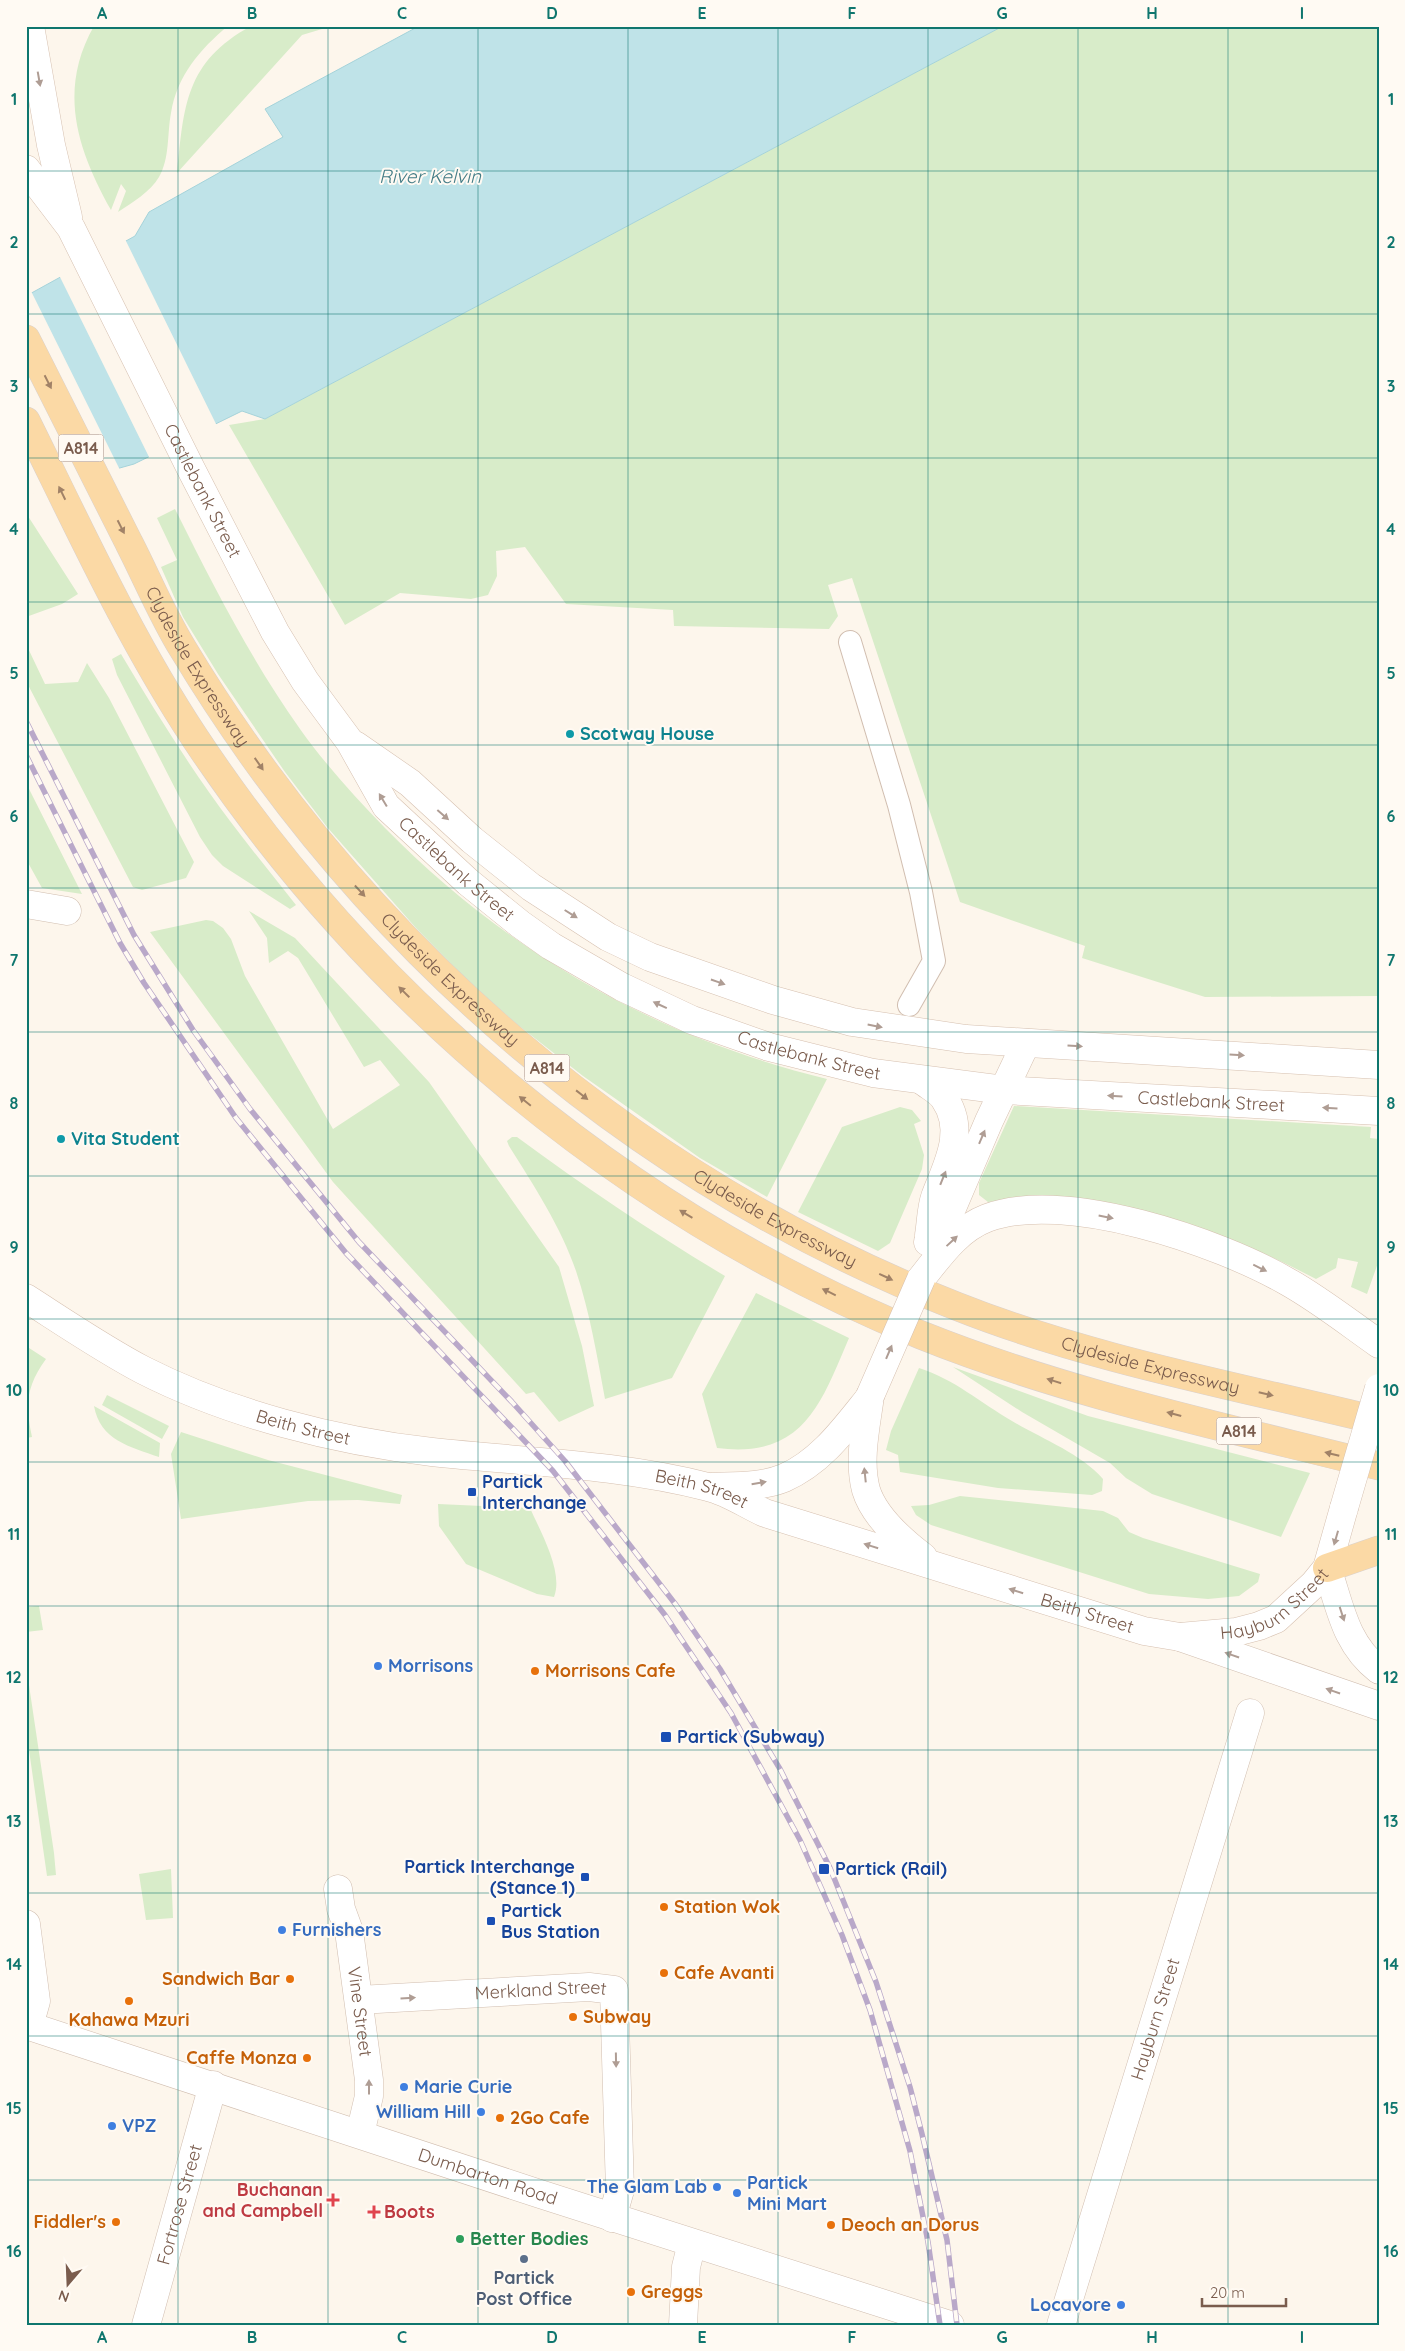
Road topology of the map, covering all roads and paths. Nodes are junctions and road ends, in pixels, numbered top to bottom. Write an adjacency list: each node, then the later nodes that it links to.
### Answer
1 (31, 29): 3 (main road, Castlebank Street, one-way to 3)
2 (26, 169): 3 (main road, Castlebank Street)
3 (71, 228): 7 (main road, Castlebank Street)
4 (26, 339): 24 (main road, Clydeside Expressway / A814, one-way to 24)
5 (26, 420): 25 (main road, A814, one-way to 5)
6 (850, 642): 12 (street)
7 (350, 742): 8 (main road, Castlebank Street, one-way to 8); 11 (main road, Castlebank Street, one-way to 7)
8 (531, 887): 11 (main road); 13 (main road, Castlebank Street, one-way to 13)
9 (26, 904): 10 (main road)
10 (67, 911)
11 (509, 915): 15 (main road, Castlebank Street, one-way to 11)
12 (909, 1004)
13 (1026, 1043): 14 (main road, Castlebank Street, one-way to 14); 16 (main road)
14 (1379, 1065)
15 (923, 1081): 16 (main road, Castlebank Street); 18 (main road, one-way to 15)
16 (1004, 1090): 17 (main road, Castlebank Street, one-way to 16); 18 (main road, one-way to 16)
17 (1379, 1111)
18 (928, 1242): 19 (main road)
19 (921, 1279): 21 (main road, one-way to 21); 23 (main road, one-way to 19, bridge)
20 (26, 1298): 26 (main road, Beith Street)
21 (1379, 1344)
22 (1379, 1388): 29 (main road, Hayburn Street, one-way to 29, bridge)
23 (870, 1396): 26 (main road, one-way to 23); 28 (main road, one-way to 23)
24 (1379, 1421)
25 (1379, 1466)
26 (710, 1487): 28 (main road, Beith Street, one-way to 26)
27 (1379, 1550): 29 (main road)
28 (934, 1566): 30 (main road, Beith Street, one-way to 28)
29 (1327, 1568): 30 (main road, Hayburn Street); 31 (main road, one-way to 31)
30 (1180, 1637): 32 (main road, Beith Street, one-way to 30)
31 (1379, 1670)
32 (1379, 1706)
33 (1250, 1713): 45 (main road, Hayburn Street)
34 (338, 1889): 36 (main road, Vine Street)
35 (26, 1924): 37 (main road)
36 (359, 2000): 39 (main road, Vine Street, one-way to 36); 40 (main road, Merkland Street, one-way to 40)
37 (28, 2026): 38 (main road, Dumbarton Road)
38 (212, 2085): 39 (main road, Dumbarton Road); 42 (main road, Fortrose Street)
39 (360, 2134): 40 (main road, Dumbarton Road)
40 (612, 2218): 41 (main road, Dumbarton Road)
41 (692, 2243): 43 (main road); 44 (main road, Dumbarton Road)
42 (146, 2325)
43 (683, 2325)
44 (950, 2325)
45 (1061, 2325)

